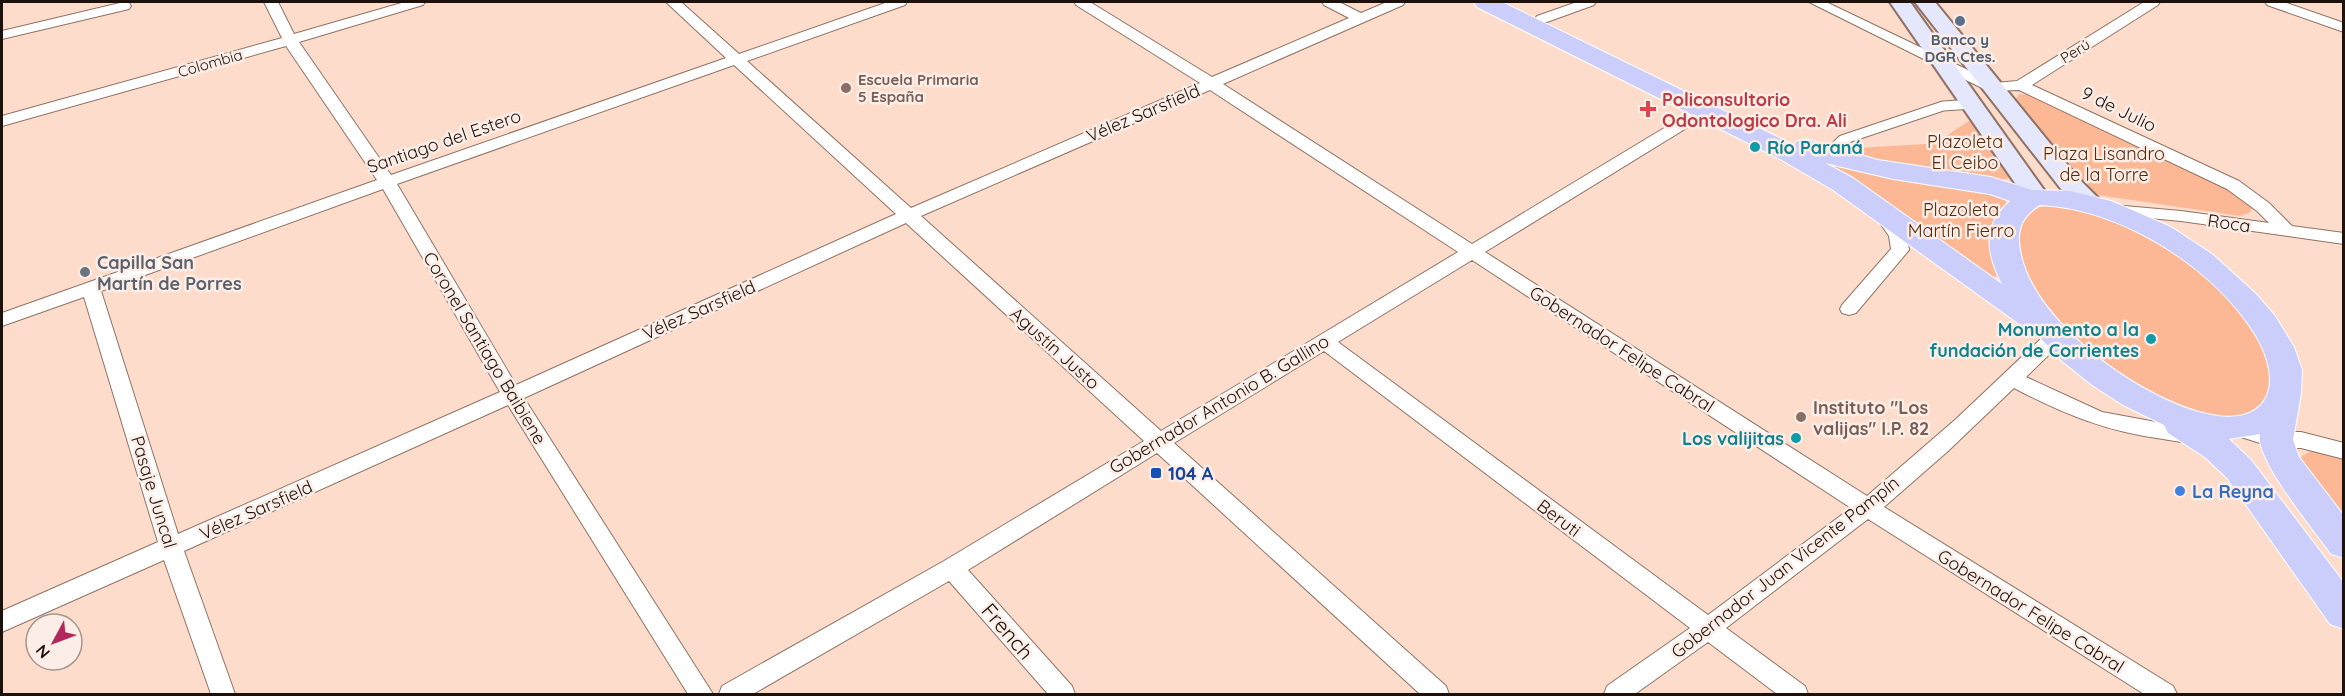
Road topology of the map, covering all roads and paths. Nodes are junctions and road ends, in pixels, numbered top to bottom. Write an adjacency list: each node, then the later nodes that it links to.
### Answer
1 (271, 2): 21 (street, Coronel Santiago Baibiene)
2 (418, 2): 21 (street, Colombia)
3 (673, 2): 22 (street, Agustín Justo)
4 (900, 2): 22 (street, Santiago del Estero)
5 (1081, 2): 24 (street, Gobernador Felipe Cabral)
6 (1329, 2): 17 (street)
7 (1398, 2): 17 (street, Vélez Sarsfield)
8 (1485, 2): 28 (main road)
9 (1506, 2): 18 (main road)
10 (1589, 2): 18 (street)
11 (1816, 2): 23 (street)
12 (1900, 2): 23 (main road)
13 (1925, 2): 26 (main road)
14 (2153, 2): 25 (street, Perú)
15 (2272, 2): 19 (street)
16 (124, 6): 20 (street)
17 (1361, 19): 24 (street, Vélez Sarsfield)
18 (1542, 19): 30 (main road)
19 (2343, 28)
20 (2, 35)
21 (290, 40): 29 (street, Colombia); 31 (street, Coronel Santiago Baibiene)
22 (738, 59): 31 (street, Santiago del Estero); 35 (street, Agustín Justo)
23 (1947, 66): 26 (street); 27 (main road)
24 (1212, 84): 35 (street, Vélez Sarsfield); 38 (street, Gobernador Felipe Cabral)
25 (2021, 85): 26 (street, Perú); 36 (street, 9 de Julio)
26 (1993, 88): 33 (main road)
27 (1973, 104): 30 (lane); 32 (main road)
28 (1705, 110): 34 (main road); 38 (street, Gobernador Antonio B. Gallino)
29 (2, 121)
30 (1827, 155): 32 (main road)
31 (387, 182): 39 (street, Santiago del Estero); 45 (street, Coronel Santiago Baibiene)
32 (2033, 198): 33 (main road); 42 (main road)
33 (2102, 206): 36 (street, Roca); 46 (main road)
34 (1880, 210): 40 (street); 42 (main road)
35 (907, 216): 45 (street, Vélez Sarsfield); 51 (street, Agustín Justo)
36 (2287, 231): 37 (street, Roca)
37 (2343, 239)
38 (1472, 251): 43 (street, Gobernador Antonio B. Gallino); 53 (street, Gobernador Felipe Cabral)
39 (91, 289): 41 (street, Santiago del Estero); 55 (street, Pasaje Juncal)
40 (1849, 309)
41 (2, 320)
42 (2051, 332): 44 (street, Gobernador Juan Vicente Pampín); 47 (main road)
43 (1323, 341): 51 (street, Gobernador Antonio B. Gallino); 59 (street, Beruti)
44 (2013, 379): 49 (street); 53 (street, Gobernador Juan Vicente Pampín)
45 (512, 395): 55 (street, Vélez Sarsfield); 61 (street, Coronel Santiago Baibiene)
46 (2283, 405): 48 (main road); 50 (main road)
47 (2154, 407): 48 (main road); 49 (main road)
48 (2232, 427): 50 (street)
49 (2198, 435): 57 (main road)
50 (2276, 440): 52 (street); 54 (main road)
51 (1159, 442): 56 (street, Gobernador Antonio B. Gallino); 64 (street, Agustín Justo)
52 (2343, 451)
53 (1868, 508): 59 (street, Gobernador Juan Vicente Pampín); 67 (street, Gobernador Felipe Cabral)
54 (2343, 544)
55 (171, 547): 58 (street, Vélez Sarsfield); 60 (street, Pasaje Juncal)
56 (952, 568): 62 (street, Gobernador Antonio B. Gallino); 63 (street, French)
57 (2343, 614)
58 (2, 622)
59 (1707, 629): 65 (street, Gobernador Juan Vicente Pampín); 66 (street, Beruti)
60 (222, 694)
61 (701, 694)
62 (731, 694)
63 (1063, 694)
64 (1437, 694)
65 (1616, 694)
66 (1796, 694)
67 (2164, 694)

